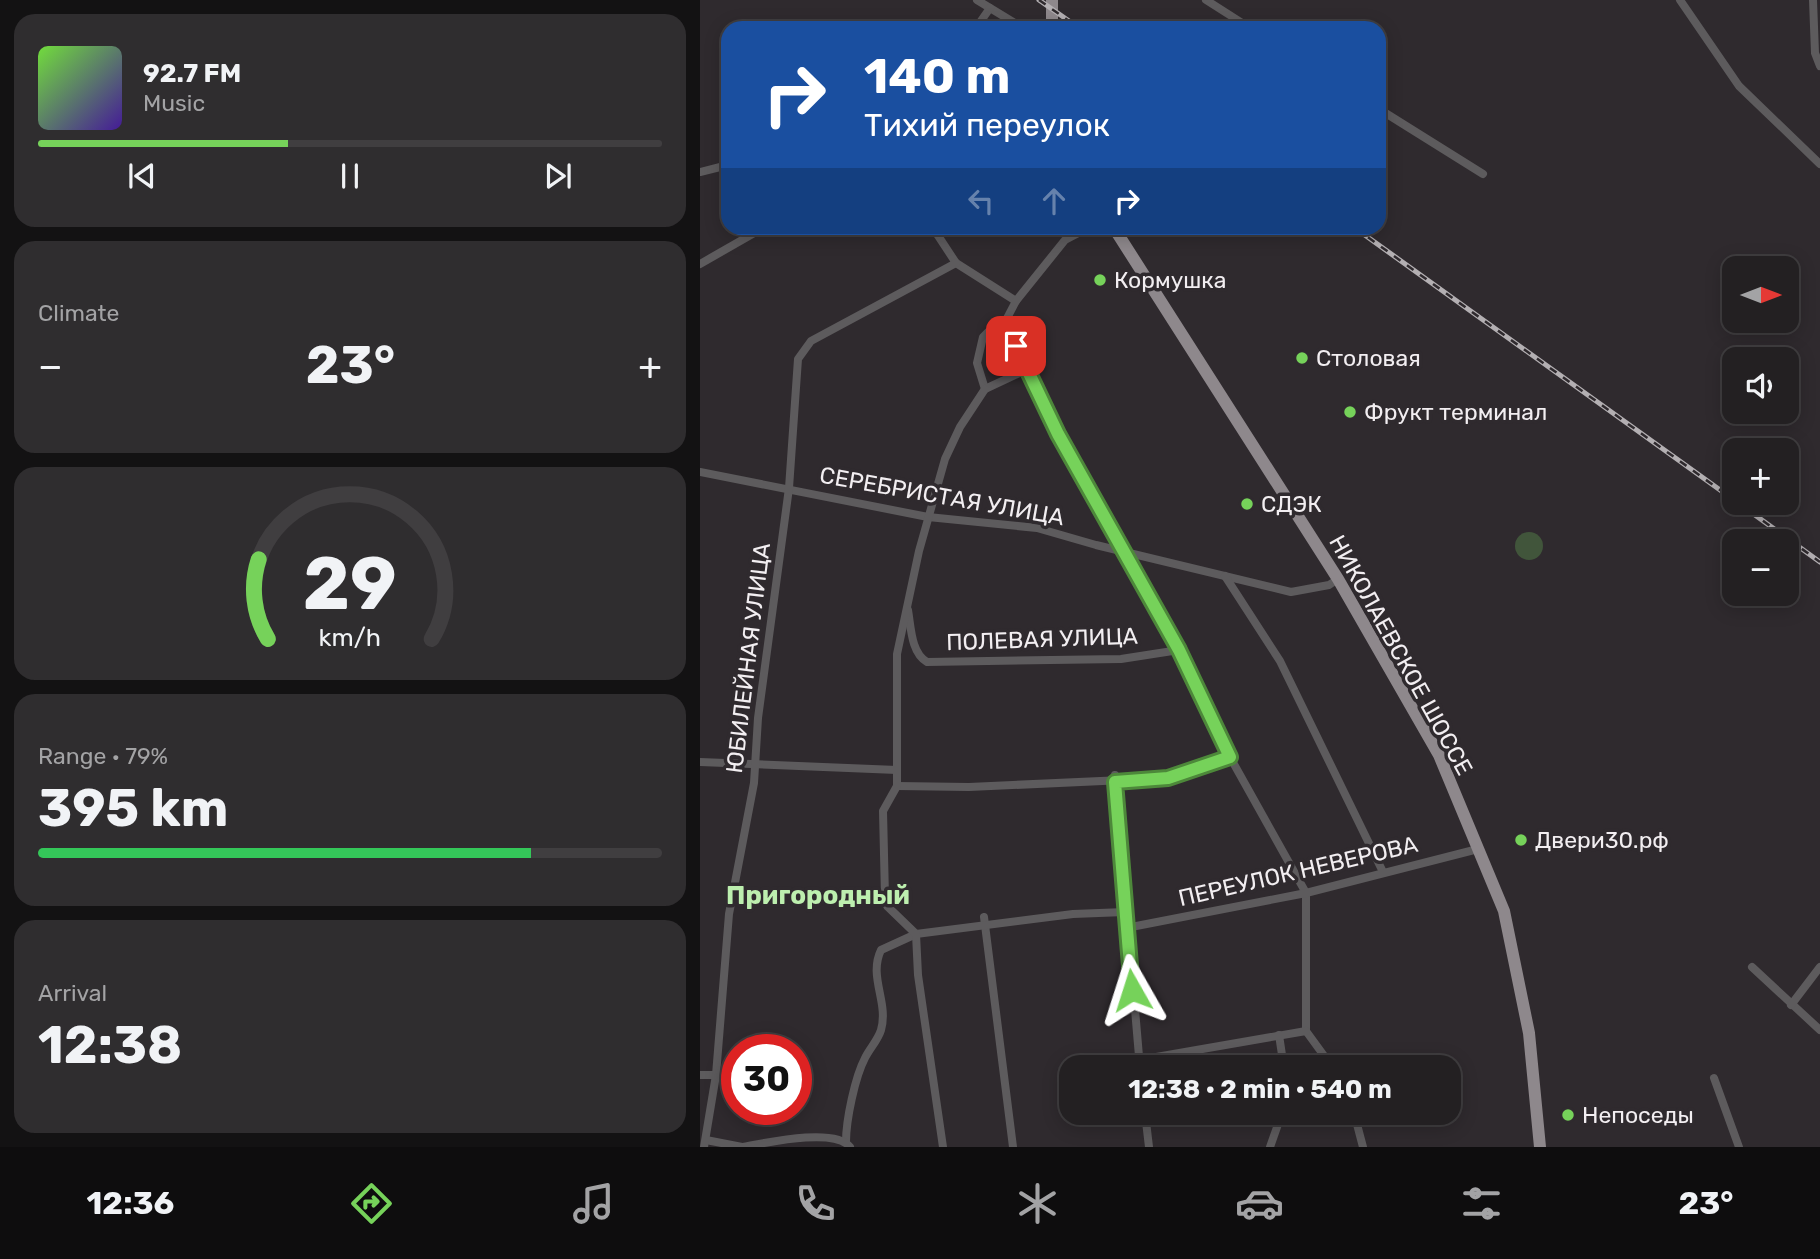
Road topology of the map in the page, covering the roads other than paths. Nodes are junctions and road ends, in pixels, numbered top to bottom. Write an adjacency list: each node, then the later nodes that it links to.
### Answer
1 (977, 0): 6 (street)
2 (1052, 0): 9 (main road)
3 (1206, 0): 10 (street)
4 (1680, 0): 13 (street)
5 (1813, 0): 11 (street)
6 (990, 8): 7 (street); 8 (street)
7 (981, 21)
8 (1011, 21)
9 (1052, 21)
10 (1239, 21)
11 (1820, 66)
12 (1386, 113): 16 (street)
13 (1820, 164)
14 (721, 167): 15 (street)
15 (700, 172)
16 (1483, 174)
17 (751, 235): 22 (street)
18 (938, 235): 21 (street)
19 (1075, 235): 23 (street)
20 (1118, 235): 32 (main road, НИКОЛАЕВСКОЕ ШОССЕ)
21 (956, 263): 23 (street); 28 (street, ЮБИЛЕЙНАЯ УЛИЦА)
22 (700, 264)
23 (1016, 301): 24 (street)
24 (1005, 322): 25 (street); 26 (street)
25 (1026, 370): 26 (street); 30 (street)
26 (985, 389): 29 (street)
27 (700, 472): 28 (street, СЕРЕБРИСТАЯ УЛИЦА)
28 (789, 488): 29 (street, СЕРЕБРИСТАЯ УЛИЦА); 37 (street, ЮБИЛЕЙНАЯ УЛИЦА)
29 (928, 517): 30 (street, СЕРЕБРИСТАЯ УЛИЦА); 33 (street)
30 (1125, 553): 31 (street, СЕРЕБРИСТАЯ УЛИЦА); 34 (street)
31 (1225, 576): 32 (street, СЕРЕБРИСТАЯ УЛИЦА); 42 (street)
32 (1338, 579): 41 (main road, НИКОЛАЕВСКОЕ ШОССЕ)
33 (907, 604): 34 (street, ПОЛЕВАЯ УЛИЦА); 38 (street)
34 (1179, 650): 35 (street)
35 (1230, 757): 39 (street); 43 (street)
36 (700, 762): 37 (street)
37 (755, 766): 38 (street); 59 (street, ЮБИЛЕЙНАЯ УЛИЦА)
38 (897, 770): 40 (street)
39 (1115, 779): 40 (street); 44 (street)
40 (897, 786): 48 (street)
41 (1478, 849): 42 (street, ПЕРЕУЛОК НЕВЕРОВА); 73 (main road, НИКОЛАЕВСКОЕ ШОССЕ)
42 (1383, 872): 43 (street, ПЕРЕУЛОК НЕВЕРОВА)
43 (1306, 893): 47 (street, ПЕРЕУЛОК НЕВЕРОВА); 53 (street)
44 (1125, 912): 46 (street); 47 (street)
45 (984, 917): 46 (street)
46 (985, 927): 48 (street); 69 (street)
47 (1126, 928): 55 (street)
48 (916, 934): 66 (street); 68 (street)
49 (1752, 967): 51 (street)
50 (1820, 967): 51 (street)
51 (1791, 1005): 52 (street)
52 (1820, 1030)
53 (1306, 1031): 54 (street); 58 (street)
54 (1279, 1035): 56 (street); 57 (street)
55 (1139, 1055)
56 (1183, 1055)
57 (1282, 1055)
58 (1324, 1055)
59 (716, 1074): 60 (street); 65 (street, ЮБИЛЕЙНАЯ УЛИЦА)
60 (700, 1075)
61 (1714, 1078): 74 (street)
62 (1146, 1125): 70 (street)
63 (1278, 1125): 71 (street)
64 (1357, 1125): 72 (street)
65 (705, 1143): 67 (street)
66 (848, 1144): 67 (street)
67 (742, 1147)
68 (943, 1147)
69 (1013, 1147)
70 (1149, 1147)
71 (1270, 1147)
72 (1363, 1147)
73 (1539, 1147)
74 (1739, 1147)

